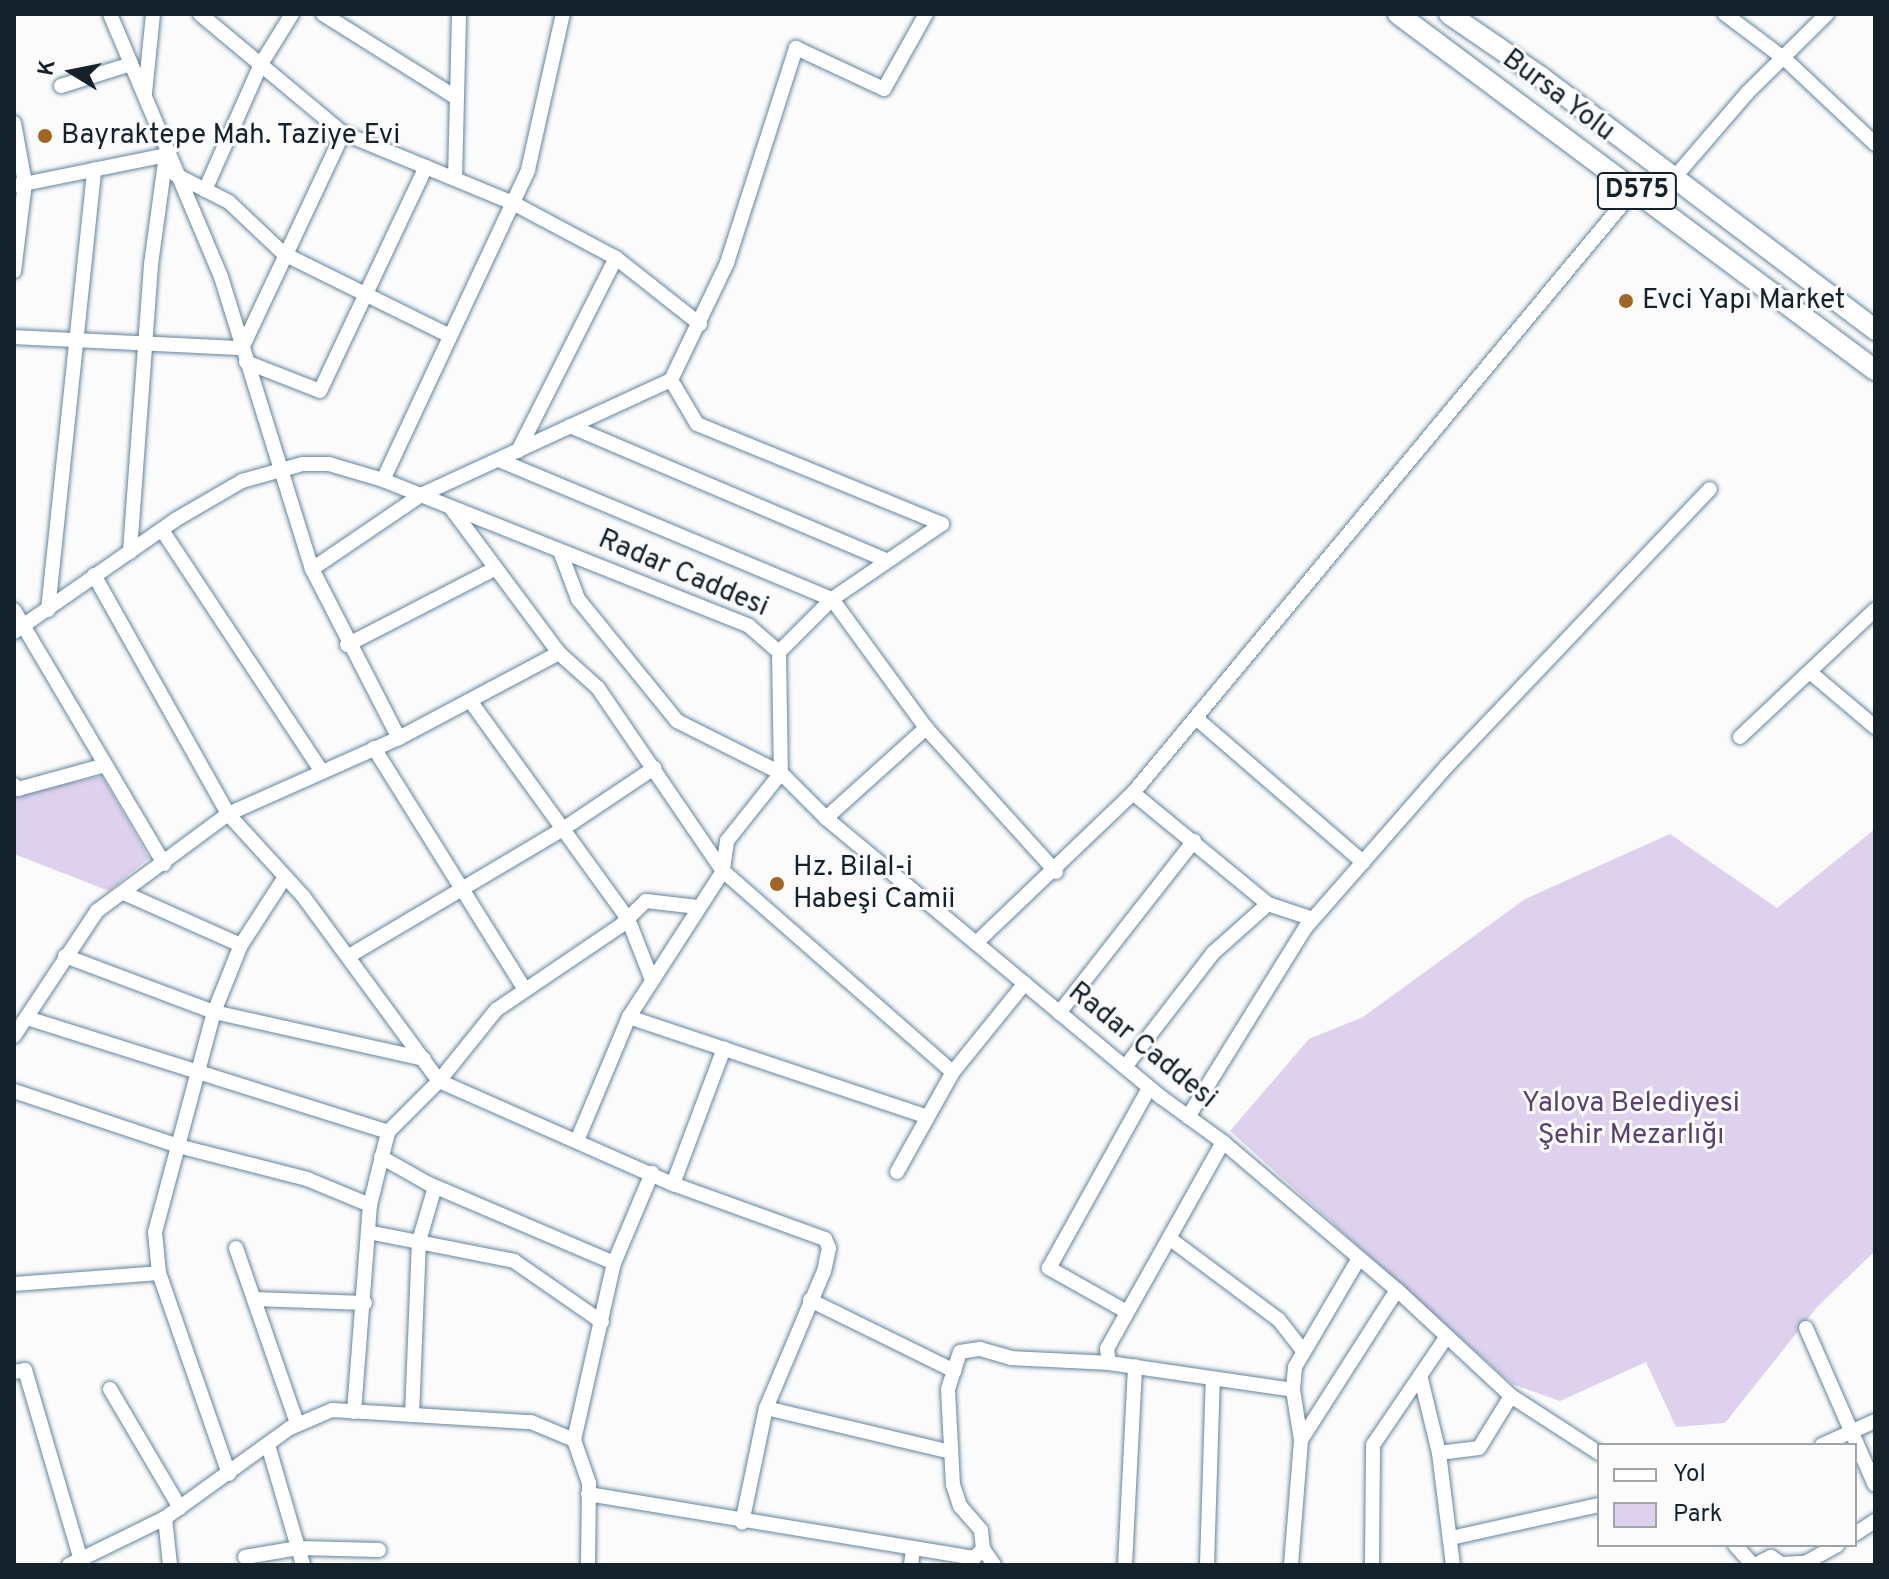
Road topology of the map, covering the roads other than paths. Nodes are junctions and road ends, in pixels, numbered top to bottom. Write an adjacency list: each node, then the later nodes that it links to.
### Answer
1 (110, 14): 14 (street)
2 (153, 14): 17 (street)
3 (200, 14): 15 (street)
4 (292, 14): 15 (street)
5 (323, 14): 18 (street)
6 (459, 14): 18 (street)
7 (563, 14): 31 (street)
8 (926, 14): 36 (street)
9 (1398, 14): 29 (highway, Bursa Yolu / D575)
10 (1449, 14): 26 (highway, D575)
11 (1725, 14): 13 (street)
12 (1827, 14): 13 (street)
13 (1786, 60): 21 (street); 26 (street)
14 (131, 64): 16 (street); 17 (street)
15 (261, 64): 20 (street); 30 (street)
16 (61, 86)
17 (144, 95): 22 (street)
18 (457, 98): 27 (street)
19 (14, 123): 28 (street)
20 (343, 133): 23 (street); 32 (street)
21 (1875, 144)
22 (166, 155): 24 (street); 25 (street); 41 (street)
23 (426, 167): 27 (street); 35 (street)
24 (94, 169): 28 (street); 40 (street)
25 (176, 175): 30 (street); 42 (street)
26 (1674, 178): 37 (highway, D575)
27 (455, 179): 31 (street)
28 (20, 184): 34 (street)
29 (1635, 189): 43 (highway, Bursa Yolu / D575); 70 (street)
30 (205, 190): 32 (street)
31 (513, 203): 33 (street); 38 (street)
32 (284, 254): 35 (street); 42 (street)
33 (616, 258): 36 (street); 46 (street)
34 (14, 271)
35 (363, 293): 38 (street); 42 (street)
36 (700, 324): 44 (street)
37 (1875, 330)
38 (450, 336): 49 (street)
39 (14, 337): 40 (street)
40 (79, 340): 41 (street); 62 (street)
41 (144, 343): 42 (street); 55 (street)
42 (244, 355): 48 (street)
43 (1875, 370)
44 (671, 380): 45 (street); 56 (street)
45 (570, 426): 46 (street); 56 (street)
46 (518, 451): 47 (street)
47 (499, 460): 51 (street); 60 (street)
48 (277, 469): 49 (street, Radar Caddesi); 53 (street, Radar Caddesi); 57 (street)
49 (383, 480): 51 (street, Radar Caddesi)
50 (1710, 489): 86 (street)
51 (421, 495): 52 (street, Radar Caddesi); 57 (street)
52 (451, 507): 54 (street, Radar Caddesi); 58 (street)
53 (162, 530): 55 (street, Radar Caddesi); 78 (street)
54 (560, 551): 66 (street, Radar Caddesi); 79 (street)
55 (130, 552): 59 (street, Radar Caddesi)
56 (886, 560): 60 (street)
57 (312, 569): 65 (street)
58 (494, 569): 65 (street); 67 (street)
59 (94, 575): 62 (street, Radar Caddesi); 82 (street)
60 (832, 599): 66 (street); 72 (street)
61 (14, 610): 64 (street)
62 (48, 610): 64 (street, Radar Caddesi)
63 (1875, 610): 68 (street)
64 (18, 628): 76 (street)
65 (347, 645): 74 (street)
66 (779, 652): 79 (street, Radar Caddesi)
67 (559, 653): 69 (street); 77 (street)
68 (1811, 673): 71 (street); 73 (street)
69 (471, 702): 74 (street); 84 (street)
70 (1196, 718): 81 (street); 86 (street)
71 (1875, 727)
72 (926, 728): 83 (street); 89 (street)
73 (1740, 737)
74 (399, 738): 75 (street)
75 (374, 748): 78 (street); 91 (street)
76 (102, 766): 80 (street); 87 (street)
77 (654, 768): 84 (street); 88 (street)
78 (322, 772): 82 (street)
79 (781, 773): 83 (street, Radar Caddesi); 88 (street)
80 (14, 785)
81 (1133, 793): 85 (street); 89 (street)
82 (228, 814): 87 (street); 90 (street)
83 (826, 818): 97 (street, Radar Caddesi)
84 (563, 829): 91 (street); 95 (street)
85 (1194, 841): 93 (street); 105 (street)
86 (1363, 862): 96 (street)
87 (164, 864): 92 (street)
88 (723, 871): 94 (street); 112 (street)
89 (1056, 872): 97 (street)
90 (285, 877): 98 (street); 100 (street)
91 (461, 890): 100 (street); 103 (street)
92 (124, 893): 98 (street); 99 (street)
93 (1268, 904): 96 (street); 111 (street)
94 (698, 907): 95 (street); 101 (street)
95 (628, 919): 101 (street); 103 (street)
96 (1313, 919): 118 (street)
97 (976, 943): 102 (street, Radar Caddesi)
98 (241, 945): 104 (street)
99 (65, 956): 104 (street); 107 (street)
100 (349, 956): 110 (street)
101 (652, 980): 106 (street)
102 (1025, 983): 105 (street, Radar Caddesi); 112 (street)
103 (525, 990): 114 (street)
104 (214, 1012): 110 (street); 113 (street)
105 (1059, 1013): 111 (street, Radar Caddesi)
106 (629, 1017): 109 (street); 120 (street)
107 (27, 1018): 108 (street); 113 (street)
108 (14, 1035)
109 (724, 1048): 117 (street); 126 (street)
110 (424, 1059): 114 (street)
111 (1125, 1067): 115 (street, Radar Caddesi)
112 (953, 1072): 117 (street)
113 (198, 1073): 119 (street); 122 (street)
114 (439, 1081): 119 (street); 120 (street)
115 (1149, 1088): 118 (street, Radar Caddesi); 141 (street)
116 (14, 1091): 122 (street)
117 (928, 1117): 124 (street)
118 (1188, 1117): 121 (street, Radar Caddesi)
119 (388, 1132): 123 (street)
120 (577, 1141): 125 (street)
121 (1223, 1142): 130 (street); 133 (street, Radar Caddesi)
122 (178, 1146): 128 (street); 135 (street)
123 (381, 1157): 127 (street); 128 (street)
124 (897, 1172)
125 (652, 1173): 126 (street); 134 (street)
126 (673, 1184): 139 (street)
127 (435, 1187): 131 (street); 134 (street)
128 (370, 1205): 129 (street)
129 (368, 1232): 131 (street); 140 (street)
130 (1169, 1238): 141 (street); 145 (street)
131 (419, 1241): 142 (street); 157 (street)
132 (236, 1248): 138 (street)
133 (1358, 1260): 137 (street, Radar Caddesi); 145 (street)
134 (614, 1263): 142 (street)
135 (159, 1273): 136 (street); 170 (street)
136 (14, 1284)
137 (1397, 1290): 144 (street, Radar Caddesi); 162 (street)
138 (254, 1299): 140 (street); 159 (street)
139 (810, 1300): 148 (street); 155 (street)
140 (365, 1303): 156 (street)
141 (1127, 1312): 146 (street)
142 (602, 1322): 161 (street)
143 (1806, 1328): 160 (street)
144 (1445, 1339): 151 (street); 154 (street, Radar Caddesi)
145 (1303, 1351): 153 (street)
146 (1109, 1363): 147 (street); 148 (street)
147 (1135, 1366): 150 (street); 195 (street)
148 (954, 1371): 167 (street)
149 (14, 1372): 188 (street)
150 (1213, 1379): 153 (street); 196 (street)
151 (1421, 1379): 169 (street); 198 (street)
152 (110, 1389): 174 (street)
153 (1293, 1390): 162 (street)
154 (1511, 1396): 168 (street, Radar Caddesi); 169 (street)
155 (766, 1408): 167 (street); 177 (street)
156 (354, 1412): 157 (street); 159 (street)
157 (412, 1415): 161 (street)
158 (1875, 1421): 160 (street)
159 (297, 1423): 166 (street)
160 (1853, 1434): 163 (street); 164 (street)
161 (574, 1440): 172 (street)
162 (1301, 1440): 197 (street)
163 (1828, 1443)
164 (1857, 1443)
165 (1857, 1443): 171 (street)
166 (268, 1445): 170 (street); 182 (street)
167 (951, 1452): 184 (street)
168 (1597, 1452)
169 (1439, 1453): 179 (street)
170 (229, 1474): 174 (street)
171 (1875, 1485)
172 (588, 1494): 177 (street); 192 (street)
173 (1597, 1505): 179 (street)
174 (180, 1508): 175 (street)
175 (165, 1518): 188 (street); 190 (street)
176 (1875, 1521): 178 (street)
177 (742, 1523): 183 (street)
178 (1857, 1533)
179 (1451, 1538): 199 (street)
180 (1738, 1547): 187 (street)
181 (1833, 1547): 189 (street)
182 (298, 1548): 185 (street); 186 (street); 191 (street)
183 (913, 1549): 184 (street); 193 (street)
184 (983, 1549): 194 (street)
185 (379, 1550)
186 (245, 1557)
187 (1758, 1562): 189 (street)
188 (75, 1563)
189 (1783, 1564)
190 (170, 1565)
191 (303, 1565)
192 (588, 1565)
193 (911, 1565)
194 (994, 1565)
195 (1125, 1565)
196 (1207, 1565)
197 (1291, 1565)
198 (1372, 1565)
199 (1453, 1565)

